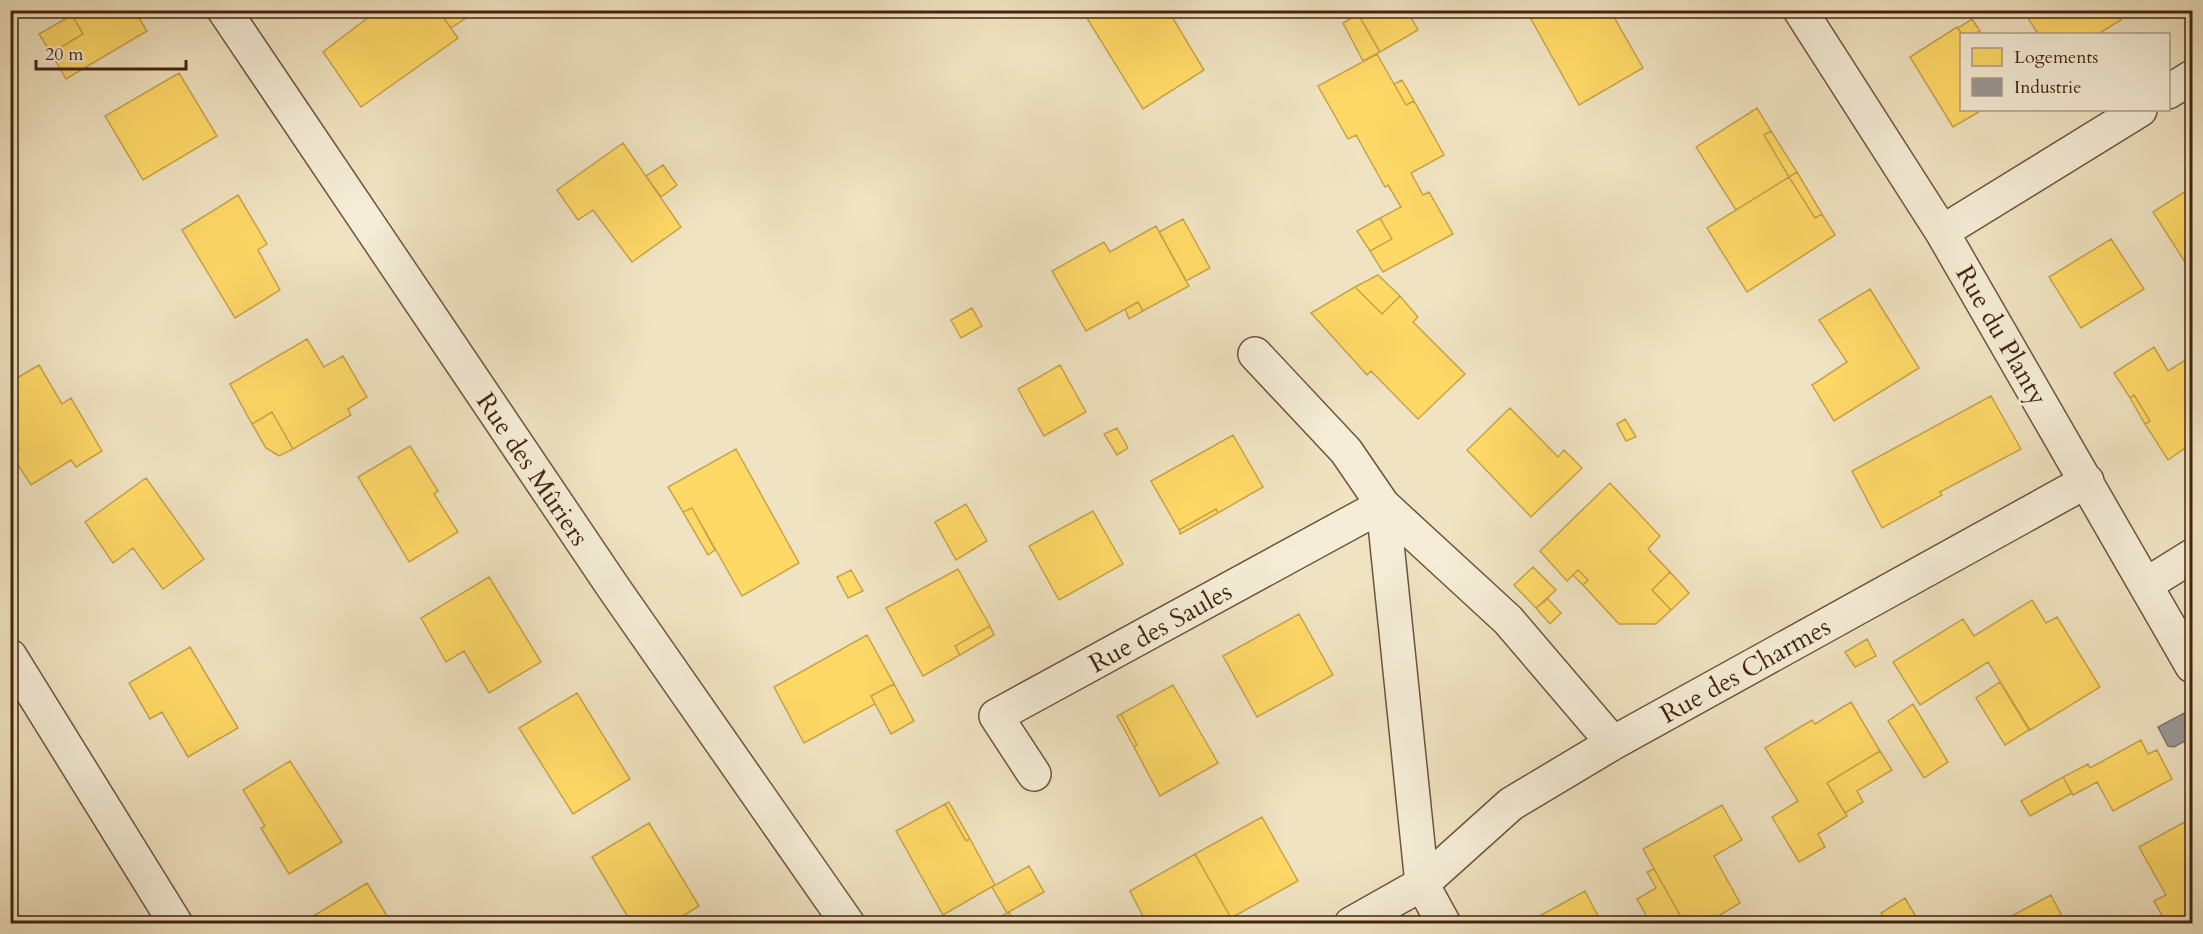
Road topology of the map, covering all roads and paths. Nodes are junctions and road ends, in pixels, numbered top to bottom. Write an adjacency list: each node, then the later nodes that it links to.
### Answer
1 (224, 10): 18 (street, Rue des Mûriers)
2 (1800, 10): 6 (street, Rue du Planty)
3 (2193, 77): 4 (street)
4 (2170, 91)
5 (2138, 111): 6 (street)
6 (1942, 232): 8 (street, Rue du Planty)
7 (1255, 354): 9 (street)
8 (2087, 481): 11 (street, Rue du Planty); 14 (street, Rue des Charmes)
9 (1383, 505): 14 (street); 15 (street, Rue des Saules); 16 (street)
10 (2193, 556): 11 (street)
11 (2147, 584): 13 (street, Rue du Planty)
12 (10, 656): 17 (street)
13 (2193, 666)
14 (1612, 743): 16 (street, Rue des Charmes)
15 (1034, 774)
16 (1422, 884): 19 (street, Rue des Charmes); 20 (street)
17 (176, 924)
18 (848, 924)
19 (1351, 924)
20 (1444, 924)

